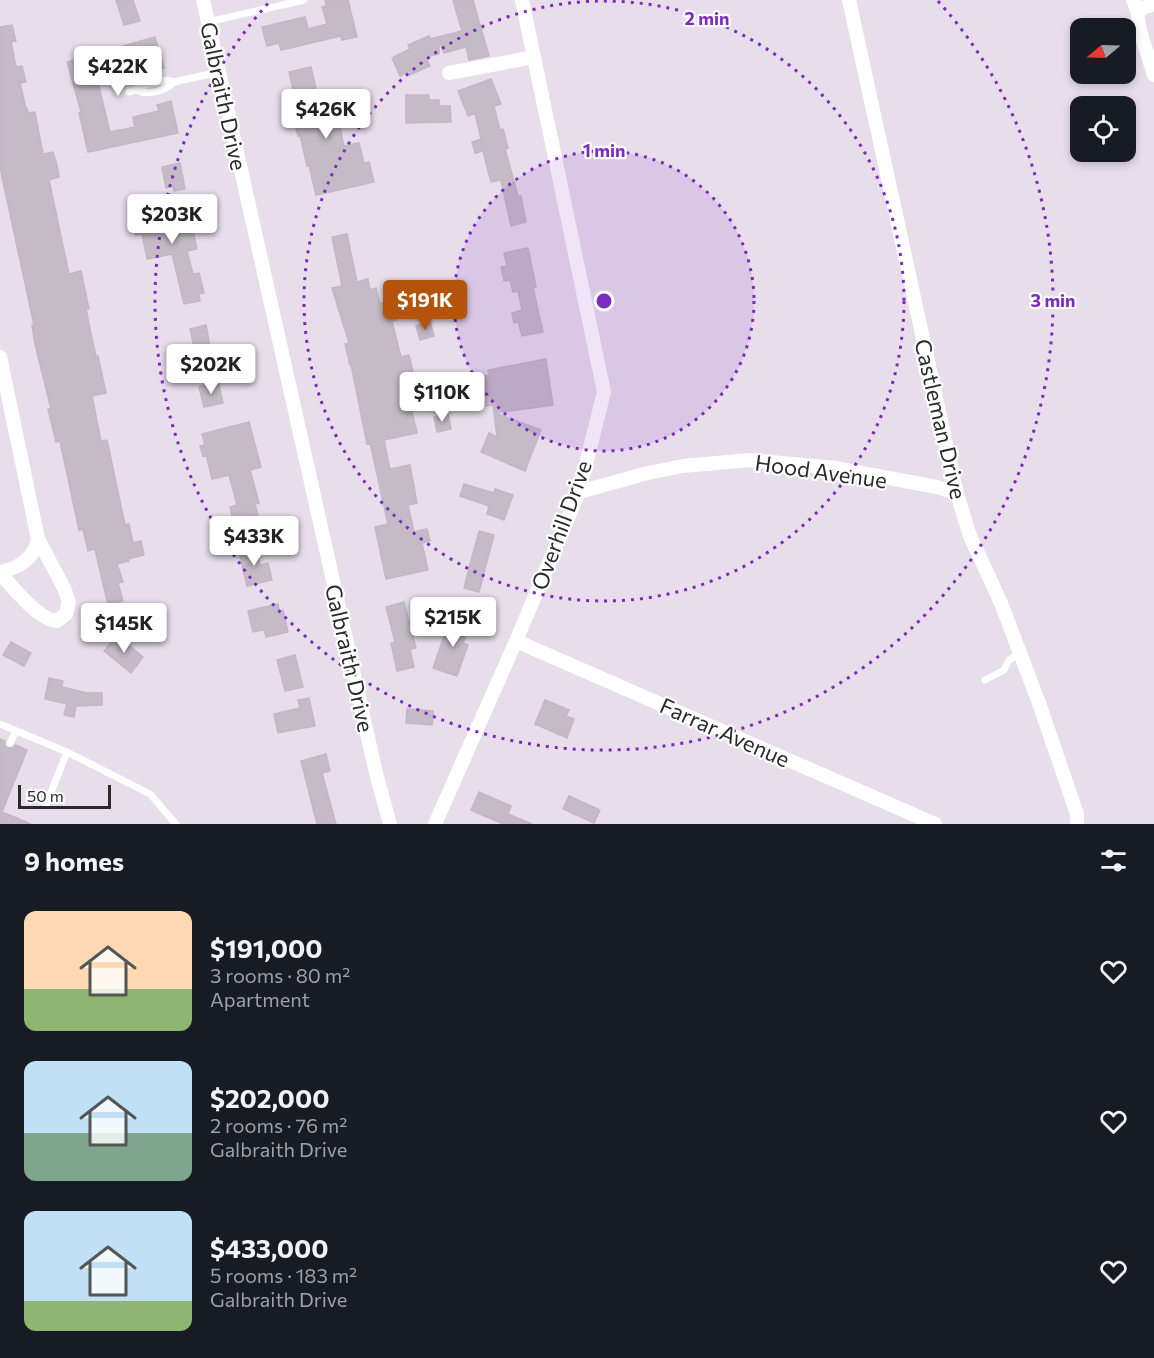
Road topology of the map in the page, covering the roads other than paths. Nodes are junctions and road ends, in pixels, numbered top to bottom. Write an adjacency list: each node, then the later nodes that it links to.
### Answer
1 (203, 0): 7 (street, Galbraith Drive)
2 (304, 0): 7 (lane)
3 (522, 0): 8 (street, Overhill Drive)
4 (849, 0): 15 (street, Castleman Drive)
5 (1154, 4): 6 (street)
6 (1135, 5): 11 (street)
7 (208, 22): 9 (street, Galbraith Drive)
8 (534, 57): 10 (street); 14 (street, Overhill Drive)
9 (219, 72): 12 (lane); 27 (street, Galbraith Drive)
10 (449, 74)
11 (1154, 75)
12 (133, 91)
13 (0, 357): 16 (street)
14 (579, 492): 15 (street, Hood Avenue); 18 (street, Overhill Drive)
15 (957, 494): 19 (street, Castleman Drive)
16 (38, 539): 17 (street); 17 (street)
17 (0, 573)
18 (516, 641): 28 (street, Overhill Drive); 29 (street, Farrar Avenue)
19 (1020, 654): 20 (lane); 30 (street, Castleman Drive)
20 (985, 680)
21 (0, 724): 22 (lane)
22 (16, 731): 23 (lane); 24 (lane)
23 (10, 743)
24 (68, 752): 25 (lane); 26 (lane)
25 (46, 805)
26 (176, 824)
27 (390, 824)
28 (435, 824)
29 (935, 824)
30 (1077, 824)

